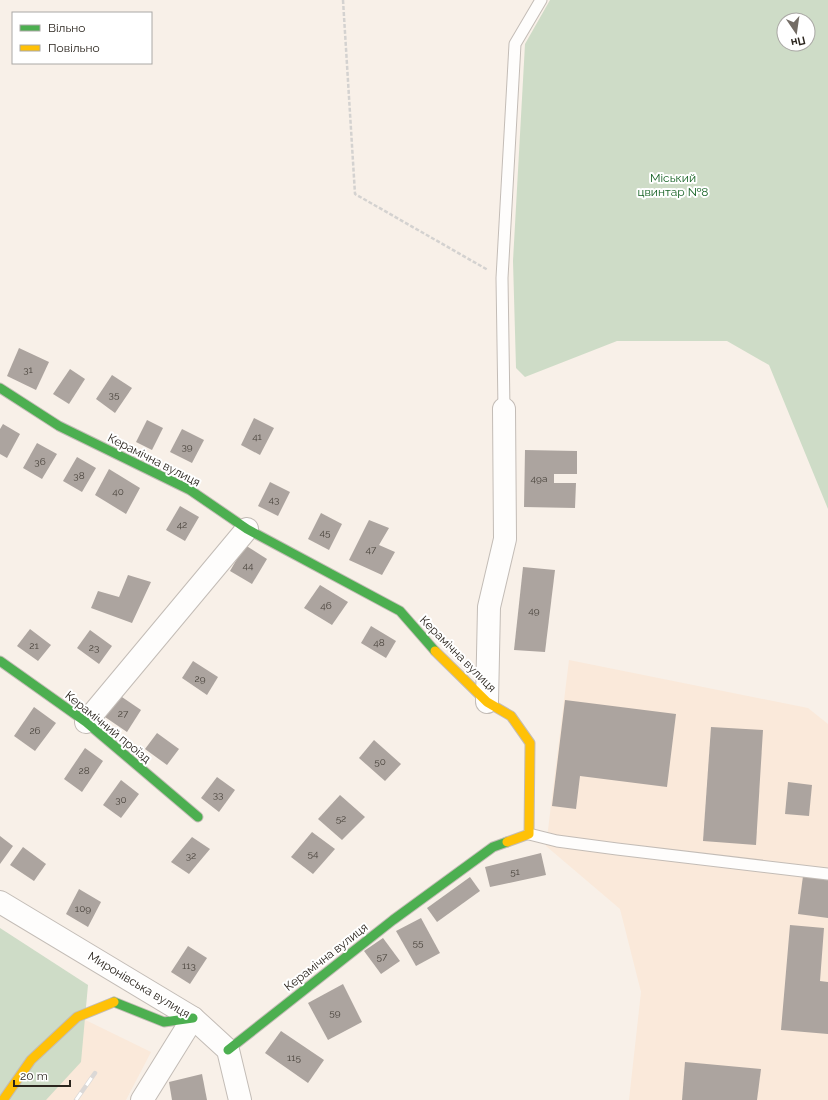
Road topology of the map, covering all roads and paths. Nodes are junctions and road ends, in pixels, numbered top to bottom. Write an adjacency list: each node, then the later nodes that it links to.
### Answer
1 (343, 0): 3 (path)
2 (541, 0): 3 (lane)
3 (502, 278): 5 (lane)
4 (0, 388): 6 (street, Керамічна вулиця)
5 (504, 409): 8 (street)
6 (247, 530): 8 (street, Керамічна вулиця); 9 (street)
7 (0, 661): 9 (street, Керамічний проїзд)
8 (487, 702): 11 (street, Керамічна вулиця)
9 (86, 722): 10 (street, Керамічний проїзд)
10 (198, 817)
11 (529, 834): 12 (lane); 15 (street, Керамічна вулиця)
12 (828, 874)
13 (0, 902): 14 (street, Миронівська вулиця)
14 (193, 1018): 15 (street, Миронівська вулиця); 16 (street); 17 (street)
15 (228, 1050): 18 (street)
16 (3, 1100)
17 (142, 1100)
18 (240, 1100)

